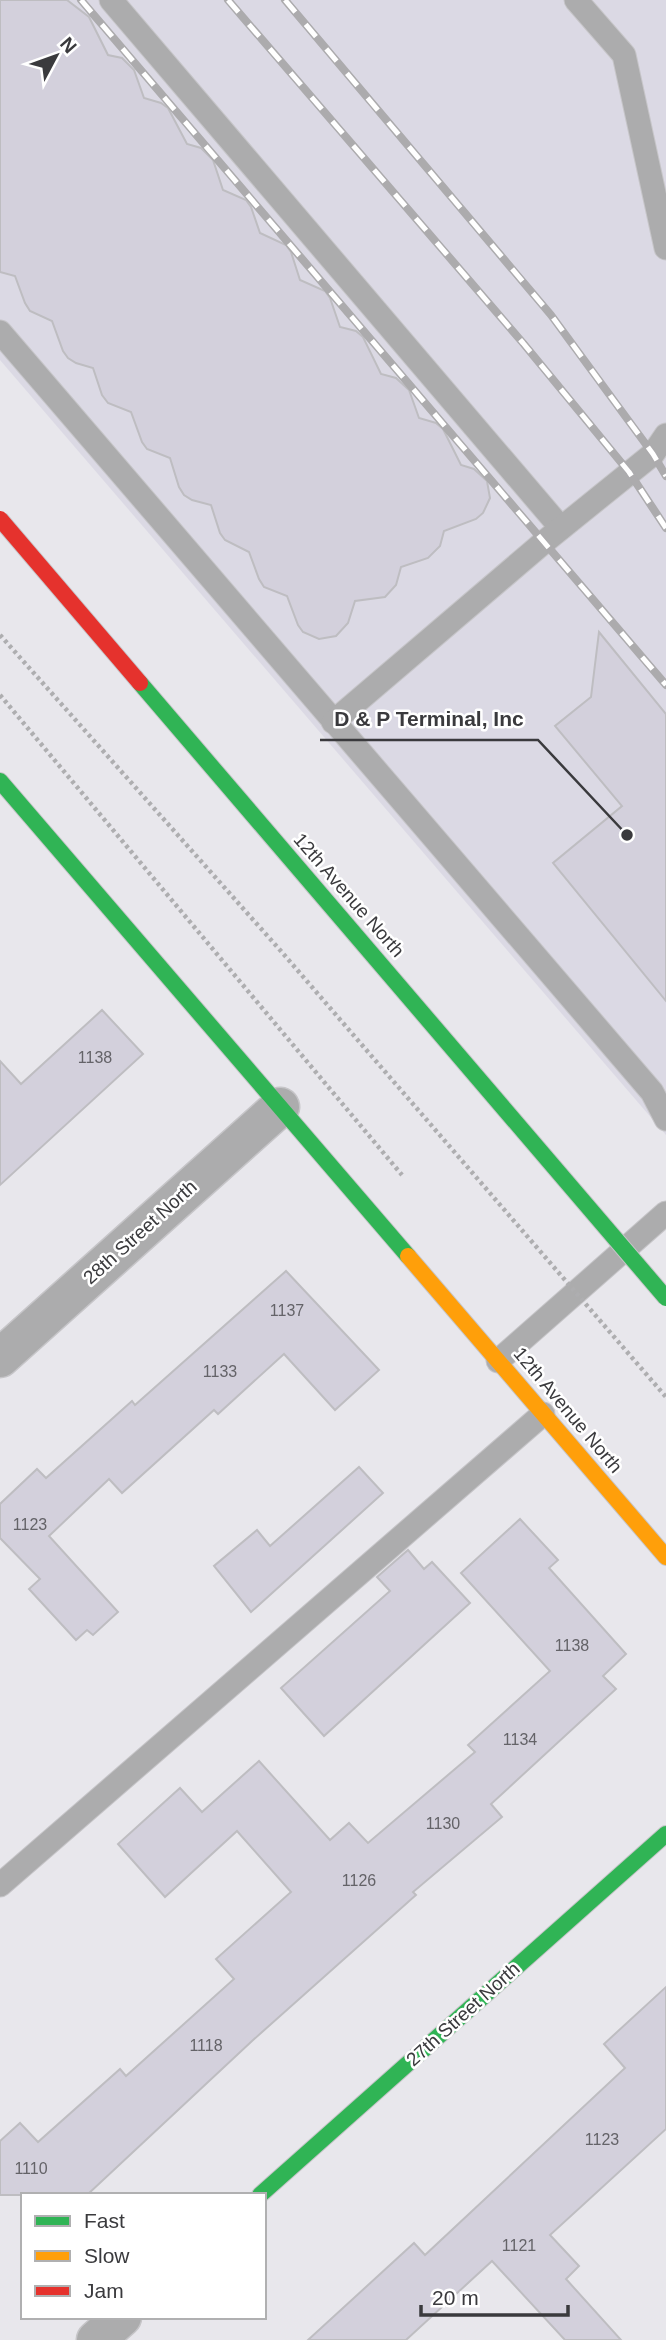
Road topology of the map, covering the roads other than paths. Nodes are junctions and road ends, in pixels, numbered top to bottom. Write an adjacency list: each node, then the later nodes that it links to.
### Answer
1 (111, 0): 7 (lane)
2 (576, 0): 3 (lane)
3 (666, 248)
4 (0, 332): 8 (lane)
5 (666, 435): 7 (lane)
6 (0, 519): 13 (street, 12th Avenue North, bridge)
7 (561, 528): 8 (lane)
8 (333, 722): 11 (lane)
9 (5, 796): 10 (street, 12th Avenue North)
10 (280, 1107): 14 (street, 28th Street North); 15 (street, 12th Avenue North)
11 (666, 1119)
12 (666, 1213): 15 (lane)
13 (666, 1298)
14 (0, 1358)
15 (498, 1361): 16 (street, 12th Avenue North)
16 (543, 1414): 17 (street, 12th Avenue North); 19 (lane)
17 (666, 1558)
18 (666, 1834): 20 (street, 27th Street North)
19 (0, 1885)
20 (262, 2193)
21 (120, 2319): 22 (street)
22 (96, 2340)

